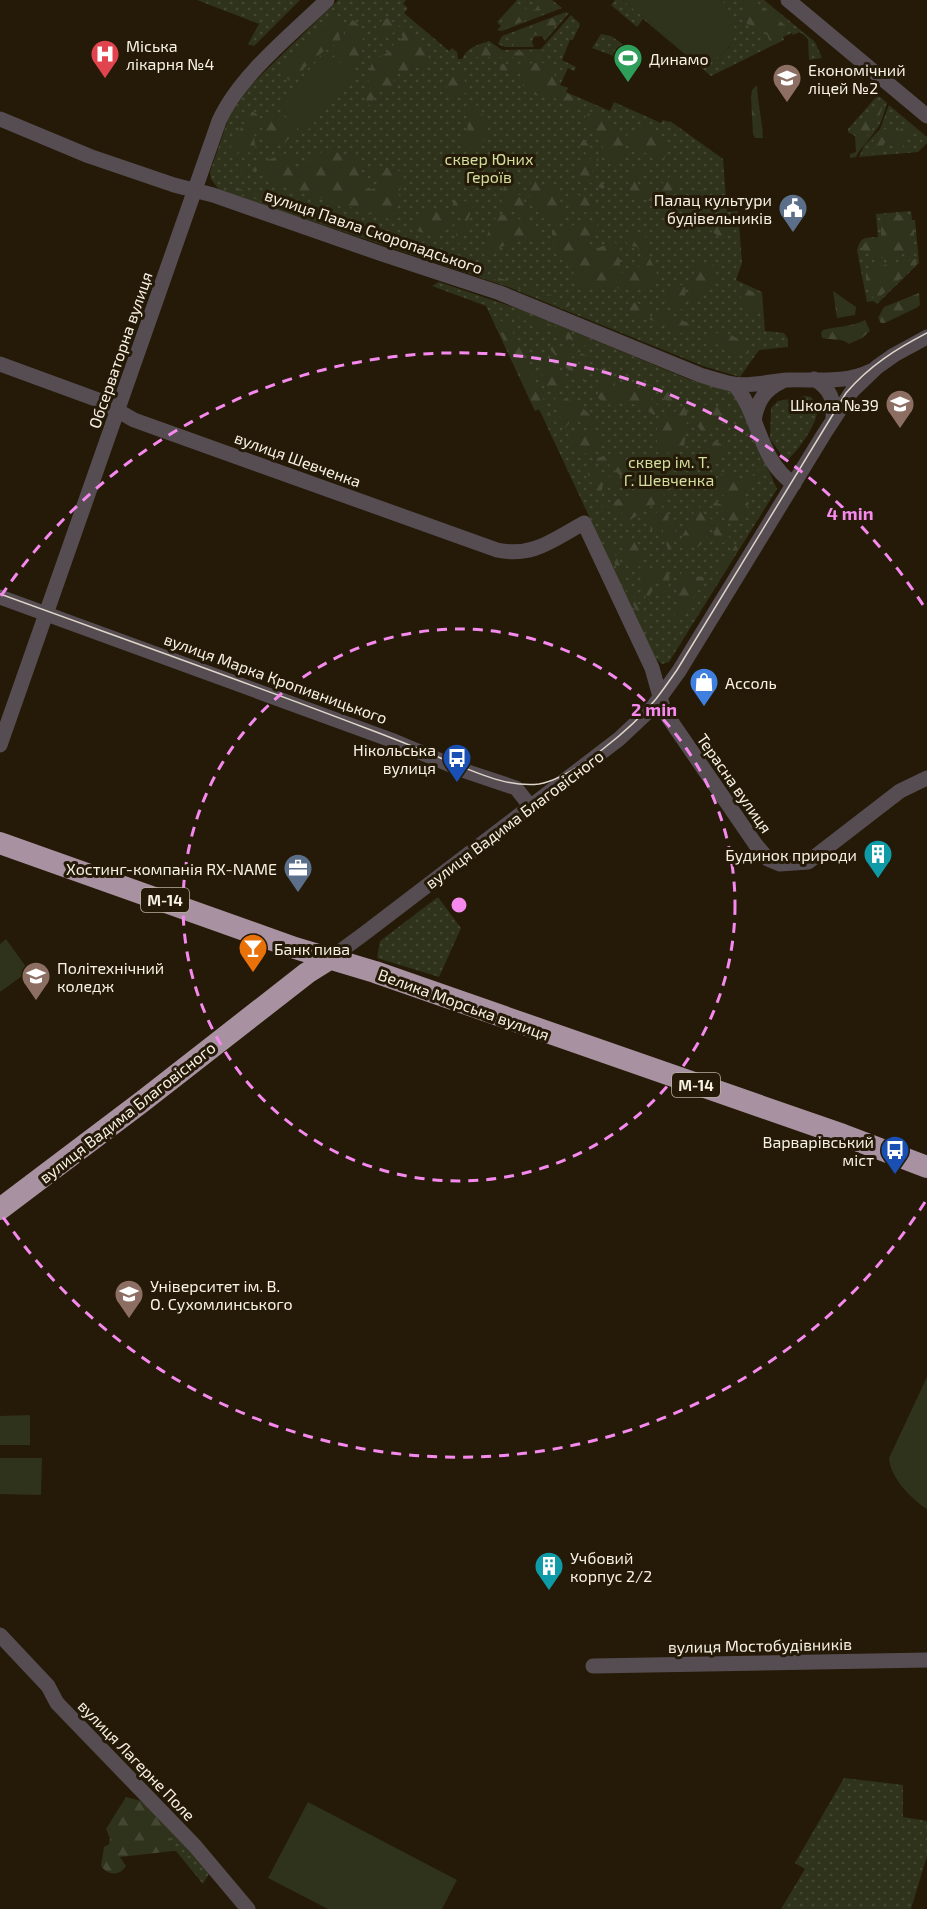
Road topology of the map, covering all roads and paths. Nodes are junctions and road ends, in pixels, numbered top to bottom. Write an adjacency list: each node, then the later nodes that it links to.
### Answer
1 (327, 0): 5 (street, Обсерваторна вулиця)
2 (788, 0): 3 (street)
3 (927, 117)
4 (0, 119): 5 (street, вулиця Павла Скоропадського)
5 (194, 190): 11 (street, вулиця Павла Скоропадського); 12 (street, Обсерваторна вулиця)
6 (927, 337): 8 (street, вулиця Вадима Благовісного)
7 (0, 364): 12 (street, вулиця Шевченка)
8 (872, 371): 9 (street, вулиця Павла Скоропадського); 13 (street, вулиця Вадима Благовісного)
9 (814, 379): 10 (street, вулиця Павла Скоропадського); 13 (street)
10 (785, 380): 11 (street, вулиця Павла Скоропадського); 14 (street)
11 (734, 384): 14 (street)
12 (117, 412): 16 (street, вулиця Шевченка); 18 (street, Обсерваторна вулиця)
13 (833, 420): 15 (street, вулиця Вадима Благовісного)
14 (753, 421): 15 (street)
15 (794, 484): 19 (street, вулиця Вадима Благовісного)
16 (584, 523): 19 (street, Терасна вулиця)
17 (0, 597): 18 (street, вулиця Марка Кропивницького)
18 (46, 613): 20 (street, Обсерваторна вулиця); 22 (street, вулиця Марка Кропивницького)
19 (660, 699): 21 (street, Терасна вулиця); 22 (street, вулиця Вадима Благовісного)
20 (0, 745)
21 (927, 778)
22 (530, 806): 24 (street, вулиця Вадима Благовісного)
23 (0, 843): 24 (highway, Велика Морська вулиця / М-14)
24 (331, 958): 25 (highway, Велика Морська вулиця / М-14); 26 (highway, вулиця Вадима Благовісного)
25 (927, 1167)
26 (0, 1209)
27 (0, 1635): 30 (street, вулиця Лагерне Поле)
28 (927, 1660): 29 (street, вулиця Мостобудівників)
29 (593, 1666)
30 (248, 1909)

